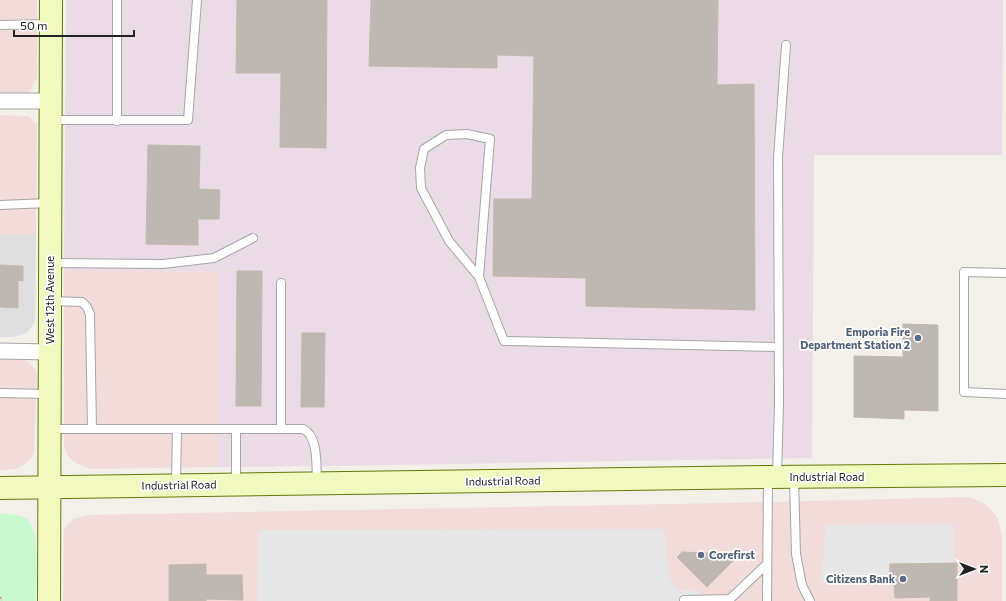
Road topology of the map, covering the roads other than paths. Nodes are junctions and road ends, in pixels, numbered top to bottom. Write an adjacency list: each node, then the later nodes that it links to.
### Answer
1 (51, 0): 4 (main road, West 12th Avenue)
2 (117, 0): 9 (lane)
3 (197, 0): 9 (lane)
4 (50, 24): 5 (lane); 8 (main road, West 12th Avenue)
5 (0, 25)
6 (786, 45): 18 (lane)
7 (0, 101): 8 (street)
8 (51, 110): 9 (lane); 10 (main road, West 12th Avenue)
9 (117, 121)
10 (50, 203): 11 (lane); 13 (main road, West 12th Avenue)
11 (0, 205)
12 (253, 238): 13 (lane)
13 (50, 263): 17 (main road, West 12th Avenue)
14 (1006, 273): 23 (lane)
15 (479, 277): 15 (lane); 18 (lane)
16 (281, 282): 28 (lane)
17 (50, 301): 20 (main road, West 12th Avenue); 25 (lane)
18 (779, 347): 30 (lane)
19 (0, 351): 20 (street)
20 (50, 352): 22 (main road, West 12th Avenue)
21 (0, 393): 22 (lane)
22 (49, 394): 24 (main road, West 12th Avenue)
23 (1006, 394)
24 (49, 429): 25 (lane); 34 (main road, West 12th Avenue)
25 (92, 429): 26 (lane)
26 (177, 429): 27 (lane); 33 (lane)
27 (236, 429): 28 (lane); 32 (lane)
28 (281, 429): 31 (lane)
29 (1006, 475): 30 (main road, Industrial Road)
30 (780, 477): 31 (main road, Industrial Road); 36 (lane); 40 (lane)
31 (317, 483): 32 (main road, Industrial Road)
32 (236, 484): 33 (main road, Industrial Road)
33 (176, 485): 34 (main road, Industrial Road)
34 (49, 487): 35 (main road, Industrial Road); 38 (main road, West 12th Avenue)
35 (0, 488)
36 (767, 564): 37 (lane); 39 (lane)
37 (684, 600)
38 (49, 601)
39 (767, 601)
40 (810, 601)

